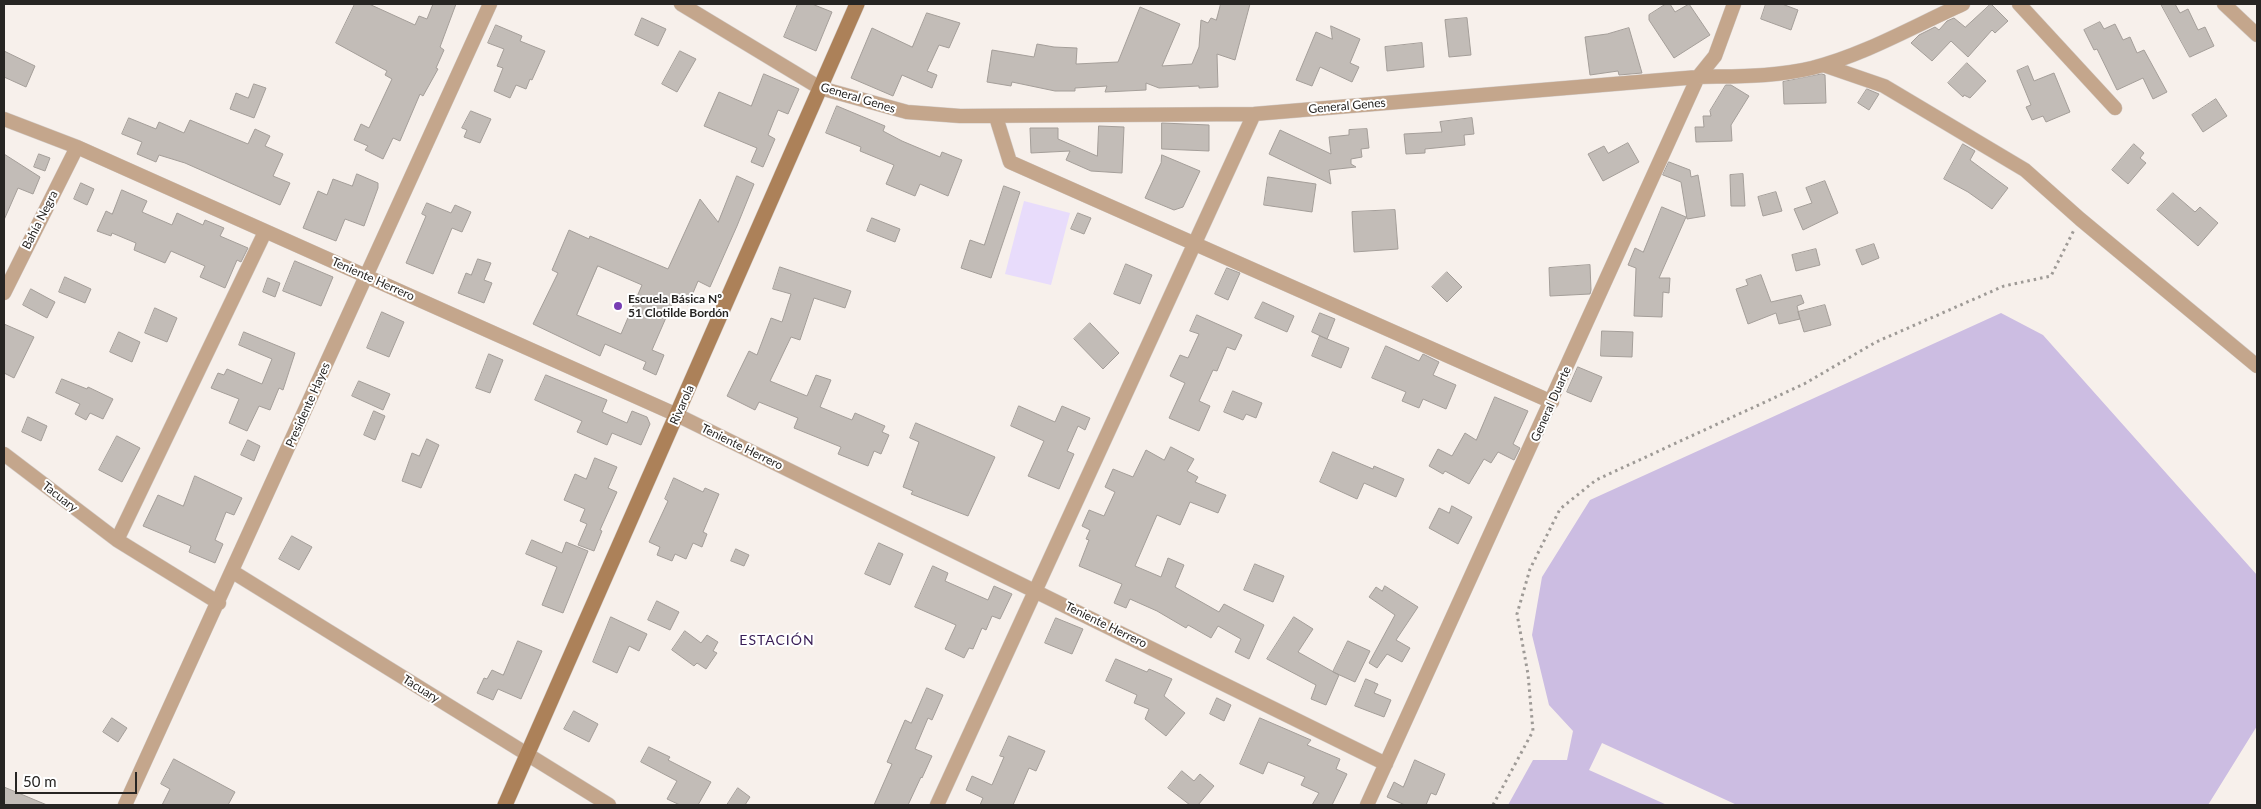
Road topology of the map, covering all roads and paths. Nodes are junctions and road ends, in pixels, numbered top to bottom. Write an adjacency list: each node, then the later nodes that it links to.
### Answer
1 (490, 4): 20 (street, Presidente Hayes)
2 (681, 4): 11 (street, General Genes)
3 (857, 4): 11 (street, Rivarola)
4 (1734, 4): 10 (street, General Duarte)
5 (1963, 4): 9 (street, General Genes)
6 (2018, 4): 12 (street)
7 (2224, 4): 8 (street)
8 (2257, 36)
9 (1823, 65): 10 (street, General Genes); 17 (street)
10 (1698, 77): 13 (street, General Genes); 23 (street, General Duarte)
11 (820, 88): 14 (street, General Genes); 24 (street, Rivarola)
12 (2115, 108)
13 (1254, 114): 14 (street, General Genes); 19 (street)
14 (996, 117): 19 (street)
15 (4, 119): 16 (street, Teniente Herrero)
16 (76, 147): 18 (street, Teniente Herrero); 21 (street, Bahía Negra)
17 (2080, 219): 22 (street); 37 (path)
18 (265, 232): 20 (street, Teniente Herrero); 26 (street)
19 (1194, 244): 23 (street); 28 (street)
20 (366, 276): 24 (street, Teniente Herrero); 27 (street, Presidente Hayes)
21 (4, 293)
22 (2257, 366)
23 (1552, 402): 31 (street, General Duarte)
24 (677, 415): 28 (street, Teniente Herrero); 30 (street, Rivarola)
25 (4, 454): 26 (street, Tacuary)
26 (116, 540): 29 (street, Tacuary)
27 (233, 572): 29 (street, Presidente Hayes); 30 (street, Tacuary)
28 (1036, 590): 31 (street, Teniente Herrero); 35 (street)
29 (219, 603): 32 (street, Presidente Hayes)
30 (527, 754): 33 (street, Rivarola); 34 (street, Tacuary)
31 (1386, 764): 36 (street, General Duarte)
32 (125, 805)
33 (505, 805)
34 (608, 805)
35 (937, 805)
36 (1367, 805)
37 (1494, 805)

